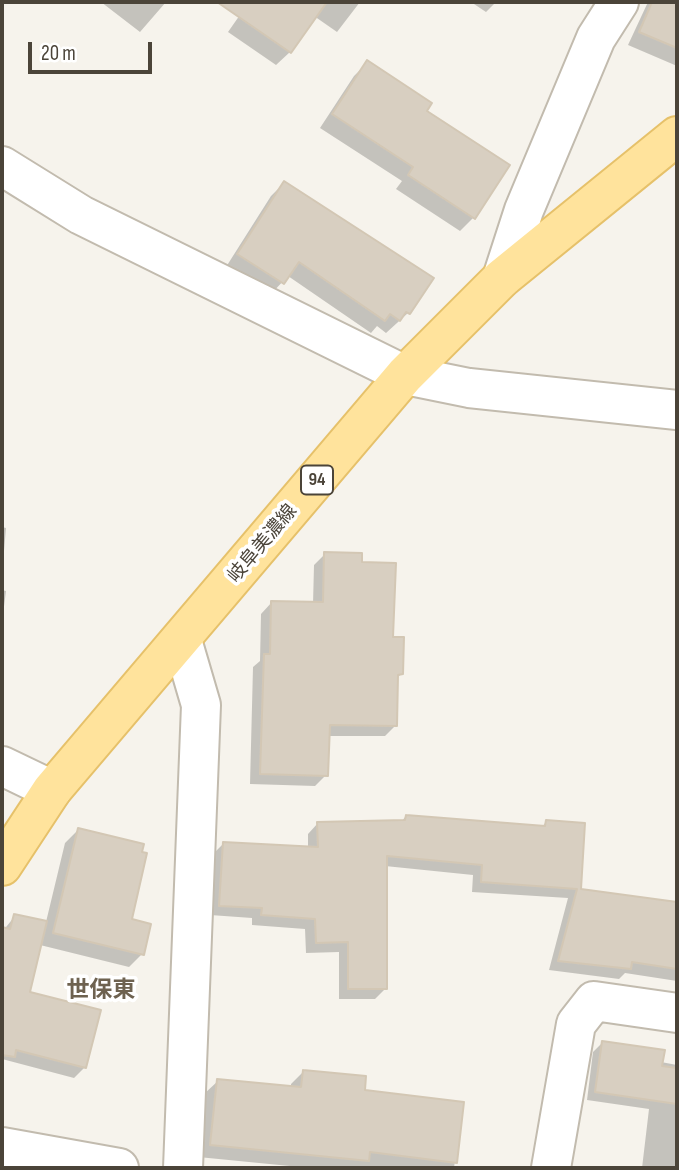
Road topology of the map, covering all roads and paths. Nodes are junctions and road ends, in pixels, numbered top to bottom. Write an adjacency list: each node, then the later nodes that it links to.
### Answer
1 (619, 2): 4 (street)
2 (677, 135): 4 (main road, 岐阜美濃線 / 94)
3 (2, 166): 5 (street)
4 (502, 278): 5 (main road, 岐阜美濃線 / 94)
5 (405, 375): 6 (street); 7 (main road, 岐阜美濃線 / 94)
6 (677, 410)
7 (182, 640): 9 (main road, 岐阜美濃線 / 94); 14 (street)
8 (2, 766): 9 (street)
9 (52, 790): 10 (main road, 岐阜美濃線 / 94)
10 (2, 866)
11 (677, 1013): 15 (street)
12 (2, 1147): 13 (street)
13 (120, 1168)
14 (183, 1168)
15 (551, 1168)

